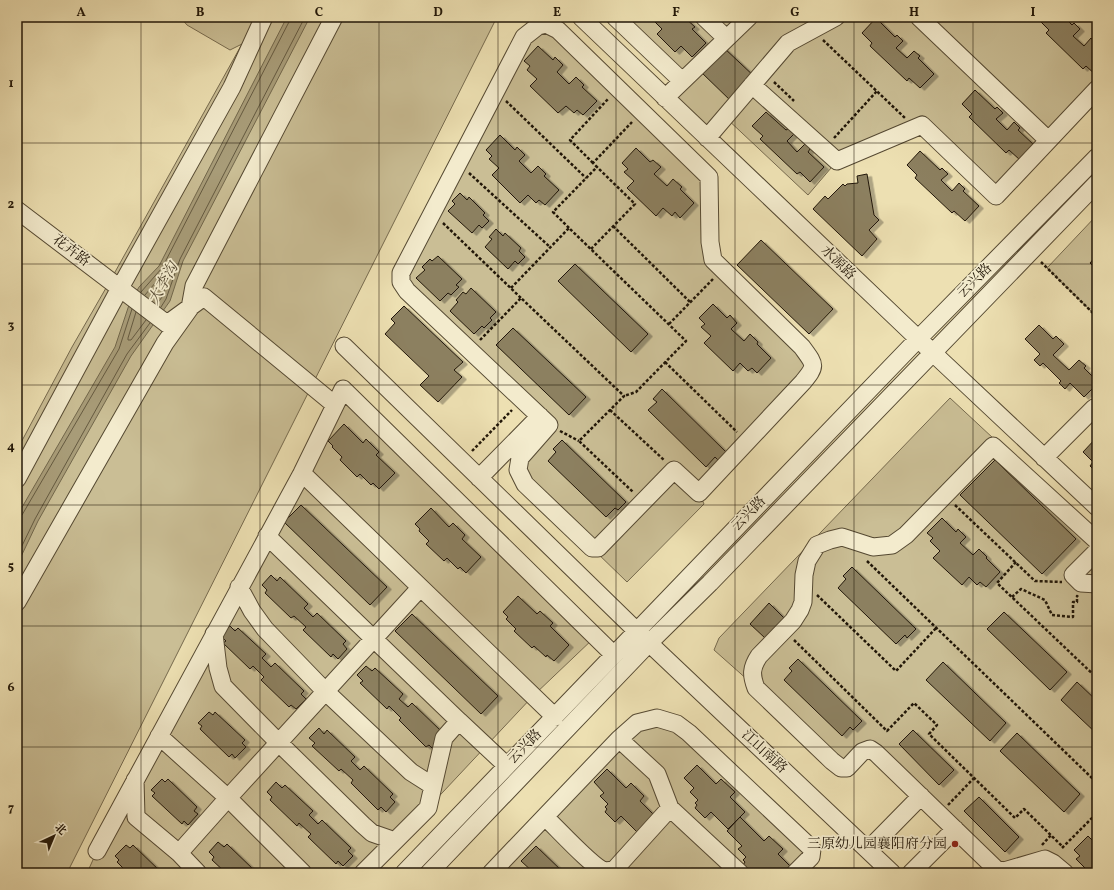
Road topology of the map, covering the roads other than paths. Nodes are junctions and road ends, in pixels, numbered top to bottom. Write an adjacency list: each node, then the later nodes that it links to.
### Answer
1 (264, 17): 19 (street)
2 (334, 17): 20 (street)
3 (581, 17): 13 (street, 水源路)
4 (616, 17): 10 (street)
5 (704, 17): 9 (street)
6 (749, 17): 9 (street)
7 (836, 17): 11 (street)
8 (919, 17): 15 (street)
9 (726, 38): 10 (street)
10 (682, 81): 13 (street)
11 (752, 85): 14 (street); 15 (street)
12 (1097, 89): 15 (street)
13 (665, 98): 14 (street, 水源路)
14 (706, 138): 21 (street, 水源路)
15 (1048, 140)
16 (1097, 157): 21 (street, 云兴路)
17 (1097, 183): 23 (street, 云兴路)
18 (17, 210): 19 (street, 花卉路)
19 (122, 290): 20 (street, 花卉路); 30 (street)
20 (190, 308): 24 (street); 37 (street)
21 (918, 338): 23 (street, 水源路); 38 (street, 云兴路)
22 (344, 346): 29 (street, 江山南路)
23 (932, 352): 27 (street, 水源路); 41 (street, 云兴路)
24 (335, 405): 28 (street); 42 (street)
25 (1097, 411): 27 (street)
26 (545, 421): 26 (street); 29 (street)
27 (1044, 458): 31 (street, 水源路)
28 (302, 473): 32 (street); 36 (street)
29 (479, 478): 38 (street, 江山南路)
30 (17, 479)
31 (1097, 507)
32 (267, 536): 35 (street); 40 (street)
33 (1096, 539): 34 (street); 52 (street)
34 (1089, 584)
35 (240, 588): 39 (street); 43 (street)
36 (420, 588): 40 (street); 44 (street)
37 (17, 602)
38 (637, 631): 41 (street, 江山南路); 42 (street, 云兴路)
39 (214, 634): 46 (street); 48 (street)
40 (374, 639): 43 (street); 45 (street)
41 (649, 643): 58 (street, 江山南路); 65 (street, 云兴路)
42 (614, 655): 44 (street, 云兴路)
43 (326, 691): 48 (street); 51 (street)
44 (554, 716): 49 (street, 云兴路)
45 (459, 721): 49 (street); 51 (street)
46 (159, 736): 50 (street); 53 (street)
47 (619, 739): 54 (street); 55 (street); 68 (street)
48 (278, 742): 53 (street); 57 (street)
49 (507, 766): 64 (street, 云兴路)
50 (135, 780): 59 (street); 60 (street)
51 (433, 786): 57 (street)
52 (921, 796): 56 (street); 58 (street)
53 (228, 798): 60 (street); 62 (street)
54 (670, 808): 55 (street); 67 (street)
55 (545, 817): 66 (street)
56 (954, 828): 70 (street); 71 (street)
57 (395, 841): 63 (street)
58 (868, 850): 69 (street, 江山南路)
59 (97, 851)
60 (179, 853): 61 (street)
61 (198, 873)
62 (304, 873)
63 (363, 873)
64 (404, 873)
65 (429, 873)
66 (492, 873)
67 (740, 873)
68 (795, 873)
69 (892, 873)
70 (911, 873)
71 (1065, 873)

